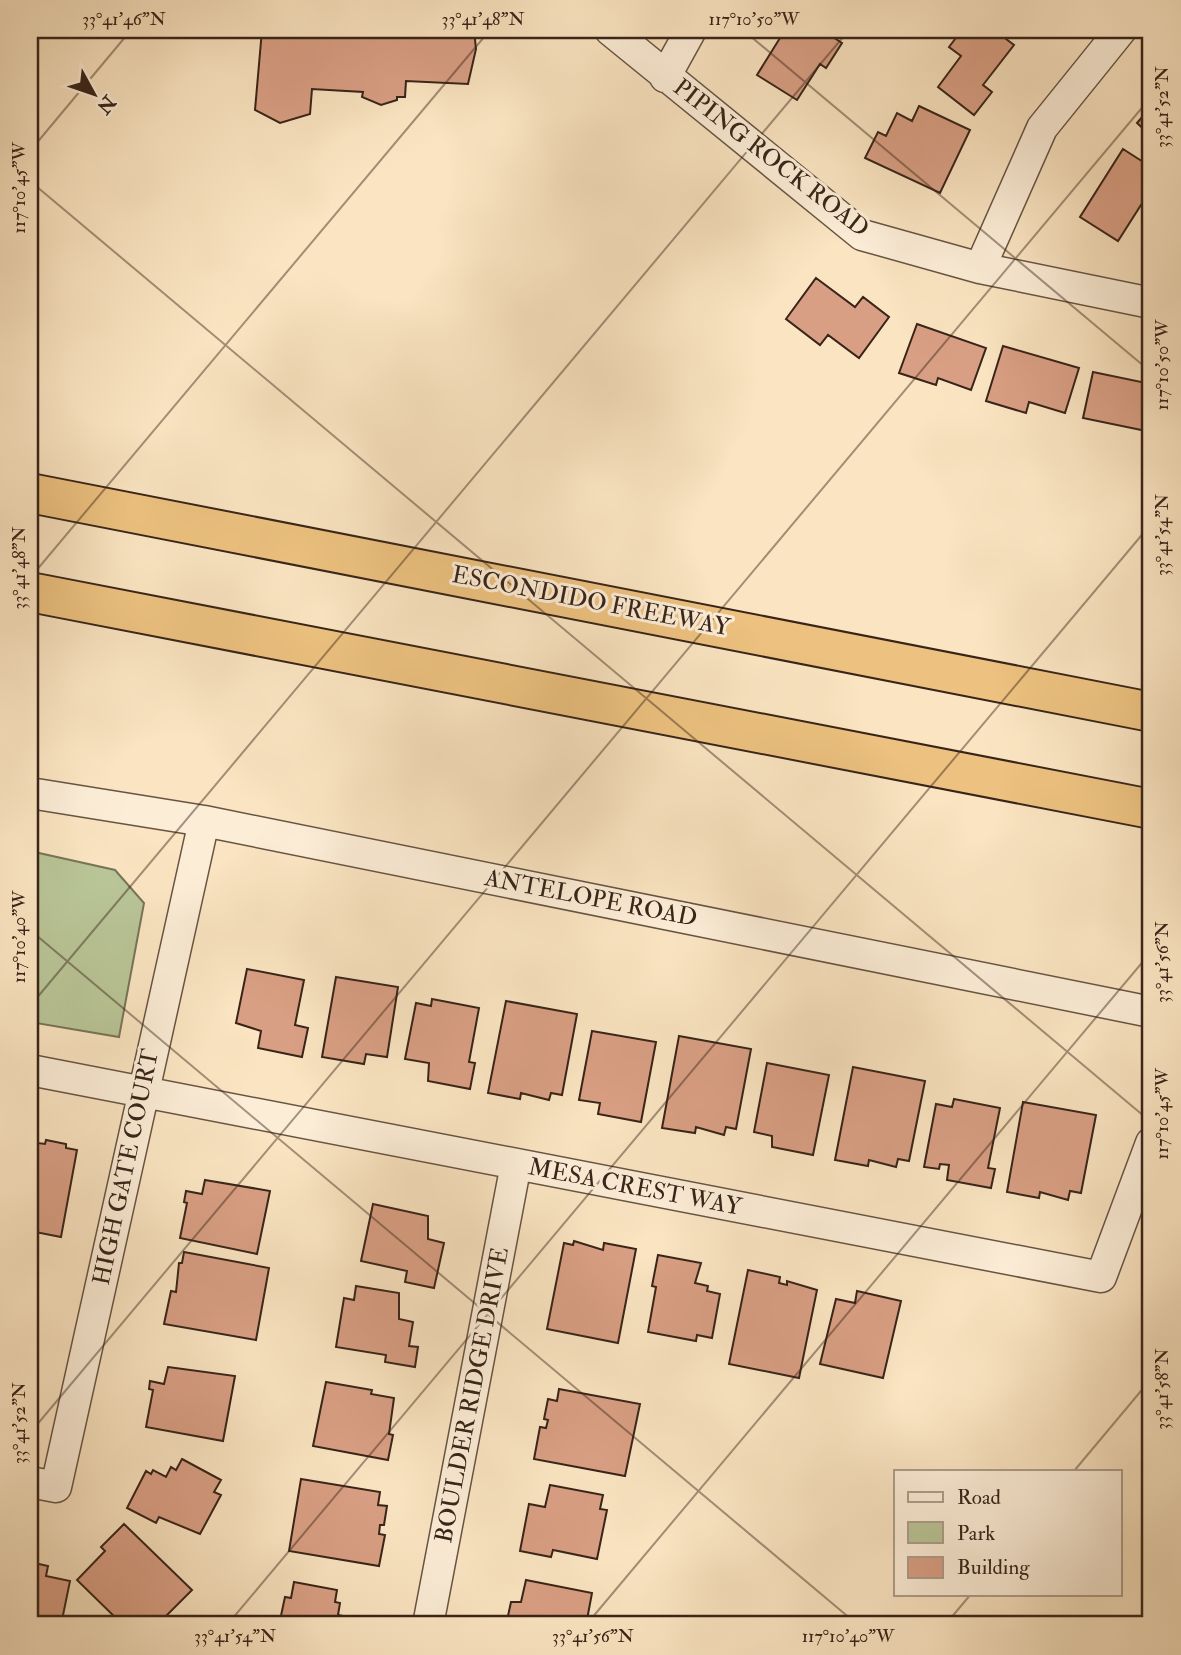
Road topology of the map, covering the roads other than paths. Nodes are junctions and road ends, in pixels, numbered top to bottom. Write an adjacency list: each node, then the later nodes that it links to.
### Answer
1 (610, 30): 4 (street, PIPING ROCK ROAD)
2 (691, 30): 4 (street)
3 (1121, 30): 5 (street)
4 (665, 77): 5 (street, PIPING ROCK ROAD)
5 (981, 268): 6 (street, PIPING ROCK ROAD)
6 (1151, 303)
7 (30, 493): 9 (highway, ESCONDIDO FREEWAY)
8 (30, 592): 11 (highway)
9 (1151, 712)
10 (30, 793): 12 (street, ANTELOPE ROAD)
11 (1151, 809)
12 (204, 821): 13 (street, ANTELOPE ROAD); 15 (street, HIGH GATE COURT)
13 (1151, 1013)
14 (30, 1070): 15 (street, MESA CREST WAY)
15 (143, 1091): 17 (street, MESA CREST WAY); 18 (street, HIGH GATE COURT)
16 (1151, 1143): 17 (street, MESA CREST WAY)
17 (516, 1164): 19 (street, BOULDER RIDGE DRIVE)
18 (30, 1482)
19 (428, 1625)

